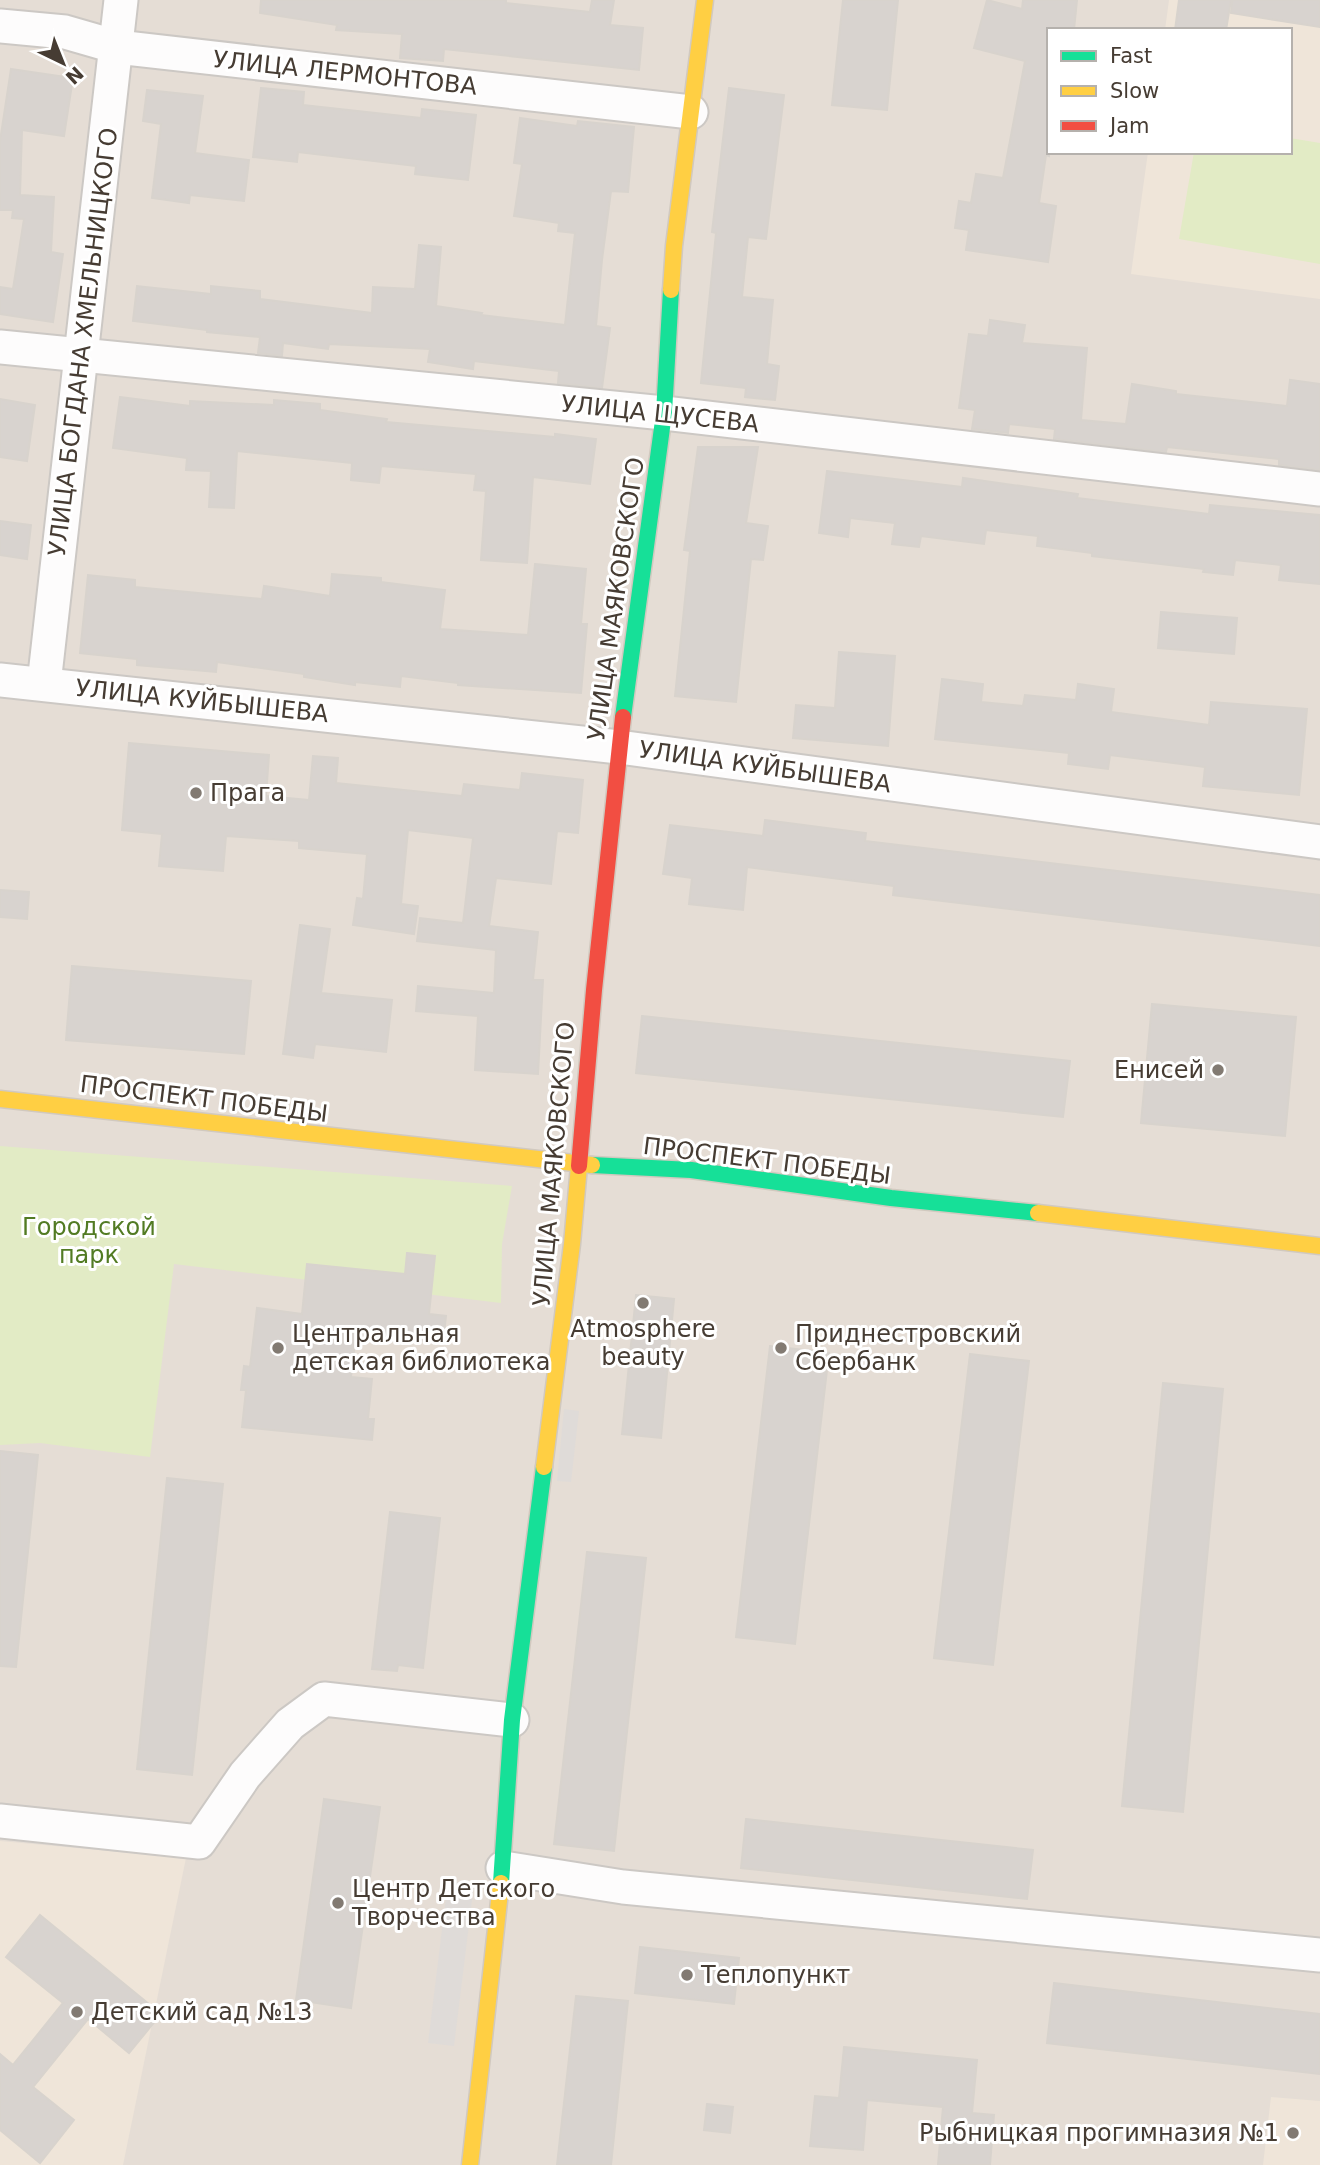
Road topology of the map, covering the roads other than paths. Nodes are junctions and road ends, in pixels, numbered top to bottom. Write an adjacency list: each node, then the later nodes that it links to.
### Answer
1 (121, 0): 4 (street, УЛИЦА БОГДАНА ХМЕЛЬНИЦКОГО)
2 (705, 0): 5 (street, УЛИЦА МАЯКОВСКОГО)
3 (0, 26): 4 (street, УЛИЦА ЛЕРМОНТОВА)
4 (117, 47): 5 (street, УЛИЦА ЛЕРМОНТОВА); 7 (street, УЛИЦА БОГДАНА ХМЕЛЬНИЦКОГО)
5 (691, 112): 8 (street, УЛИЦА МАЯКОВСКОГО)
6 (0, 347): 7 (street, УЛИЦА ЩУСЕВА)
7 (82, 356): 8 (street, УЛИЦА ЩУСЕВА); 11 (street, УЛИЦА БОГДАНА ХМЕЛЬНИЦКОГО)
8 (664, 413): 9 (street, УЛИЦА ЩУСЕВА); 12 (street, УЛИЦА МАЯКОВСКОГО)
9 (1320, 489)
10 (0, 680): 11 (street, УЛИЦА КУЙБЫШЕВА)
11 (44, 684): 12 (street, УЛИЦА КУЙБЫШЕВА)
12 (619, 747): 13 (street, УЛИЦА КУЙБЫШЕВА); 15 (street, УЛИЦА МАЯКОВСКОГО)
13 (1320, 842)
14 (0, 1099): 15 (street, ПРОСПЕКТ ПОБЕДЫ)
15 (578, 1164): 16 (street, ПРОСПЕКТ ПОБЕДЫ); 17 (street, УЛИЦА МАЯКОВСКОГО)
16 (1320, 1246)
17 (512, 1720): 18 (street); 19 (street, УЛИЦА МАЯКОВСКОГО)
18 (0, 1821)
19 (503, 1868): 20 (street); 21 (street, УЛИЦА МАЯКОВСКОГО)
20 (1320, 1955)
21 (470, 2165)

